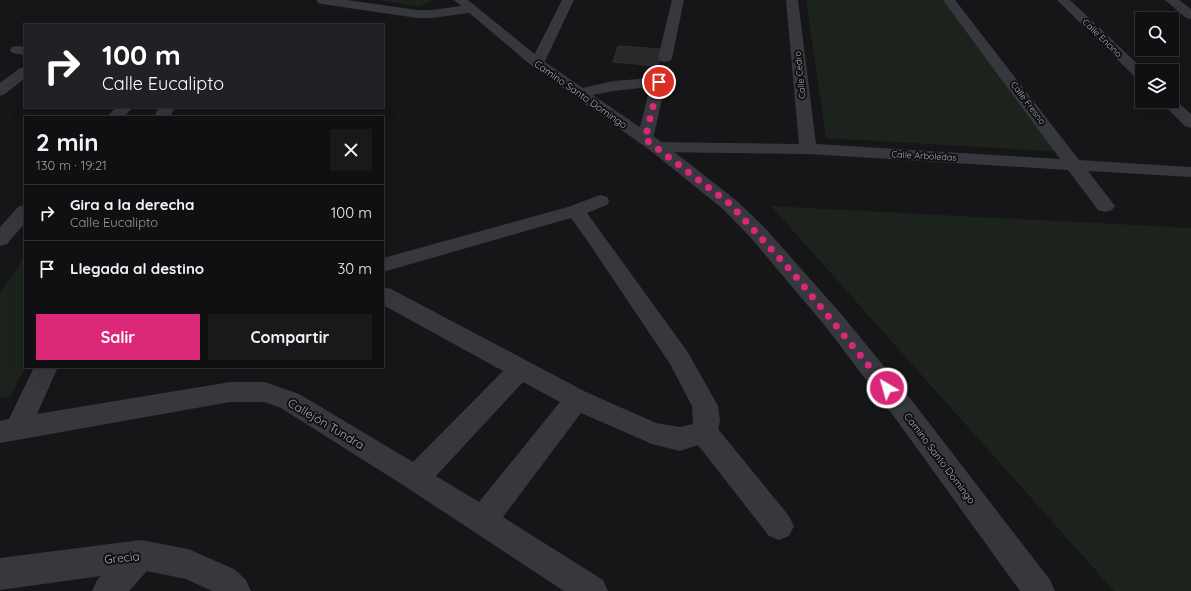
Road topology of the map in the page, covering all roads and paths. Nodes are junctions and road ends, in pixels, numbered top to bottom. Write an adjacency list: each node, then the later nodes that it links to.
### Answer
1 (322, 0): 8 (street)
2 (568, 0): 10 (street)
3 (678, 0): 12 (street)
4 (792, 0): 21 (street, Calle Cedro)
5 (949, 0): 22 (street, Calle Fresno)
6 (1063, 0): 11 (street, Calle Encino)
7 (1171, 0): 9 (street)
8 (465, 4): 10 (street, Camino Santo Domingo)
9 (1191, 15)
10 (537, 63): 15 (street, Camino Santo Domingo)
11 (1135, 69)
12 (662, 71): 15 (street); 20 (street)
13 (24, 72): 14 (street)
14 (0, 91)
15 (579, 93): 20 (street, Camino Santo Domingo)
16 (124, 108): 18 (street)
17 (1175, 108): 19 (street)
18 (116, 116)
19 (1191, 124)
20 (651, 143): 21 (street, Calle Arboledas); 44 (street, Camino Santo Domingo)
21 (808, 149): 22 (street, Calle Arboledas)
22 (1075, 165): 23 (street, Calle Arboledas); 25 (street, Calle Fresno)
23 (1191, 172)
24 (600, 201): 26 (street)
25 (1105, 206)
26 (575, 211): 29 (street); 35 (street)
27 (24, 213): 28 (street)
28 (0, 239)
29 (384, 265)
30 (384, 296): 32 (street)
31 (45, 368): 34 (street)
32 (520, 369): 33 (street); 36 (street)
33 (577, 399): 35 (street); 37 (street)
34 (8, 431): 36 (street, Callejón Tundra)
35 (704, 432): 38 (street)
36 (416, 478): 37 (street, Callejón Tundra)
37 (483, 521): 43 (street, Callejón Tundra)
38 (779, 526)
39 (141, 555): 40 (street, Grecia); 41 (street); 42 (street, Grecia)
40 (0, 574)
41 (108, 591)
42 (236, 591)
43 (592, 591)
44 (1039, 591)

